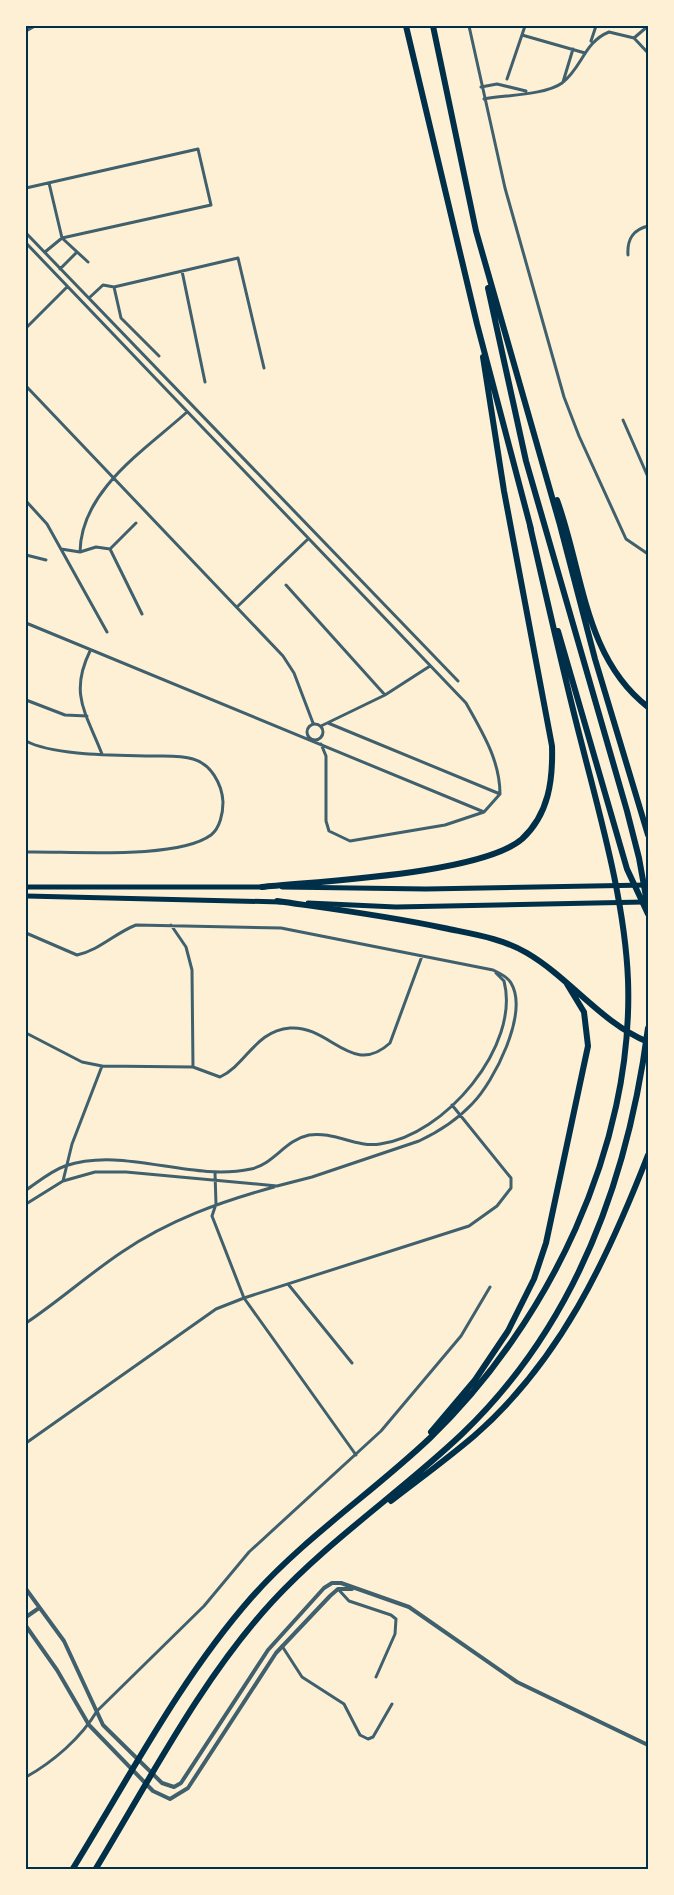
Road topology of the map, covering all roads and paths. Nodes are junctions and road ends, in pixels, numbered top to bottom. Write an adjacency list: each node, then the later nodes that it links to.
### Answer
1 (35, 26): 8 (street)
2 (406, 26): 36 (highway)
3 (433, 26): 23 (highway)
4 (469, 26): 17 (street)
5 (525, 26): 9 (street)
6 (596, 26): 11 (street)
7 (648, 26): 10 (street)
8 (26, 31)
9 (522, 35): 12 (street); 15 (street)
10 (634, 38): 11 (street); 14 (street)
11 (591, 43): 13 (street)
12 (573, 50): 13 (street); 16 (street)
13 (585, 53): 16 (street)
14 (648, 53)
15 (507, 79)
16 (563, 83): 18 (street)
17 (481, 87): 18 (street); 19 (street)
18 (531, 92): 19 (street)
19 (484, 99): 54 (street)
20 (49, 182): 21 (street); 25 (street); 25 (street)
21 (26, 188)
22 (648, 226): 29 (street)
23 (476, 231): 44 (highway); 86 (highway)
24 (26, 233): 27 (street)
25 (62, 238): 27 (street); 28 (street)
26 (26, 243): 33 (street)
27 (44, 252): 31 (street)
28 (77, 252): 30 (street); 31 (street)
29 (628, 255)
30 (88, 262)
31 (60, 269): 35 (street)
32 (182, 271): 34 (street); 39 (street); 40 (street)
33 (67, 287): 37 (street); 42 (street)
34 (114, 287): 35 (street); 38 (street)
35 (89, 298): 64 (street)
36 (477, 324): 49 (highway); 82 (highway)
37 (26, 328)
38 (159, 356)
39 (264, 368)
40 (205, 382)
41 (26, 386): 46 (street)
42 (188, 412): 46 (street); 50 (street)
43 (623, 420): 45 (street)
44 (542, 461): 67 (highway); 78 (highway)
45 (648, 477)
46 (114, 479): 53 (street); 58 (street)
47 (26, 501): 51 (street)
48 (136, 523): 52 (street)
49 (530, 526): 86 (highway); 114 (highway)
50 (307, 540): 58 (street); 63 (street)
51 (61, 549): 53 (street); 61 (street)
52 (110, 549): 53 (street); 59 (street)
53 (80, 552)
54 (648, 554)
55 (26, 555): 56 (street)
56 (46, 560)
57 (286, 585): 65 (street)
58 (238, 606): 69 (street)
59 (142, 614)
60 (26, 623): 62 (street)
61 (106, 632)
62 (90, 651): 68 (street); 72 (street)
63 (429, 666): 65 (street); 76 (street)
64 (458, 681)
65 (385, 695): 70 (street)
66 (26, 700): 68 (street)
67 (648, 707)
68 (87, 716): 75 (street)
69 (313, 723): 71 (street); 72 (street)
70 (328, 723): 71 (street); 76 (street)
71 (321, 726): 72 (street)
72 (312, 740): 74 (street)
73 (26, 741): 75 (street)
74 (321, 744): 77 (street); 77 (street)
75 (102, 754): 79 (street)
76 (500, 794): 77 (street)
77 (484, 812)
78 (648, 835)
79 (26, 852)
80 (648, 885): 82 (main road)
81 (26, 887): 82 (main road)
82 (262, 887)
83 (26, 896): 84 (main road)
84 (277, 902): 85 (main road); 91 (highway)
85 (648, 902)
86 (648, 913)
87 (171, 925): 88 (street); 89 (street); 96 (street)
88 (26, 933)
89 (422, 956): 90 (street); 96 (street)
90 (492, 970): 97 (street); 98 (street)
91 (567, 984): 94 (highway); 114 (highway)
92 (648, 1028): 116 (highway)
93 (26, 1033): 95 (street)
94 (648, 1043)
95 (102, 1066): 96 (street); 100 (street)
96 (193, 1067)
97 (452, 1105): 98 (street); 101 (street)
98 (460, 1114): 104 (street); 108 (street)
99 (648, 1155): 116 (highway)
100 (64, 1166): 101 (street); 102 (street); 105 (street)
101 (215, 1173): 103 (street)
102 (63, 1181): 103 (street); 106 (street)
103 (215, 1182): 104 (street); 107 (street)
104 (278, 1186): 107 (street)
105 (26, 1190)
106 (26, 1204)
107 (216, 1204): 110 (street); 111 (street)
108 (288, 1284): 110 (street); 112 (street)
109 (490, 1287): 115 (street)
110 (244, 1298): 113 (street); 115 (street)
111 (26, 1323)
112 (352, 1363)
113 (26, 1443)
114 (412, 1454): 139 (highway)
115 (356, 1455): 129 (street)
116 (328, 1549): 140 (highway)
117 (26, 1589): 120 (street)
118 (338, 1589): 119 (street); 123 (street); 127 (street)
119 (356, 1589): 121 (street); 133 (street)
120 (39, 1608): 122 (street); 129 (street)
121 (297, 1616): 123 (street); 125 (street)
122 (26, 1617)
123 (305, 1622): 126 (street)
124 (26, 1626): 132 (street)
125 (276, 1640): 126 (street); 130 (street)
126 (282, 1646): 128 (street); 131 (street)
127 (376, 1677)
128 (393, 1704)
129 (97, 1712): 132 (street); 137 (street)
130 (228, 1712): 131 (street); 134 (street)
131 (234, 1716): 135 (street)
132 (88, 1725): 136 (street); 138 (street)
133 (648, 1745)
134 (200, 1755): 135 (street); 137 (street)
135 (207, 1760): 138 (street)
136 (26, 1777)
137 (174, 1787): 138 (street)
138 (170, 1799)
139 (72, 1869)
140 (95, 1869)

